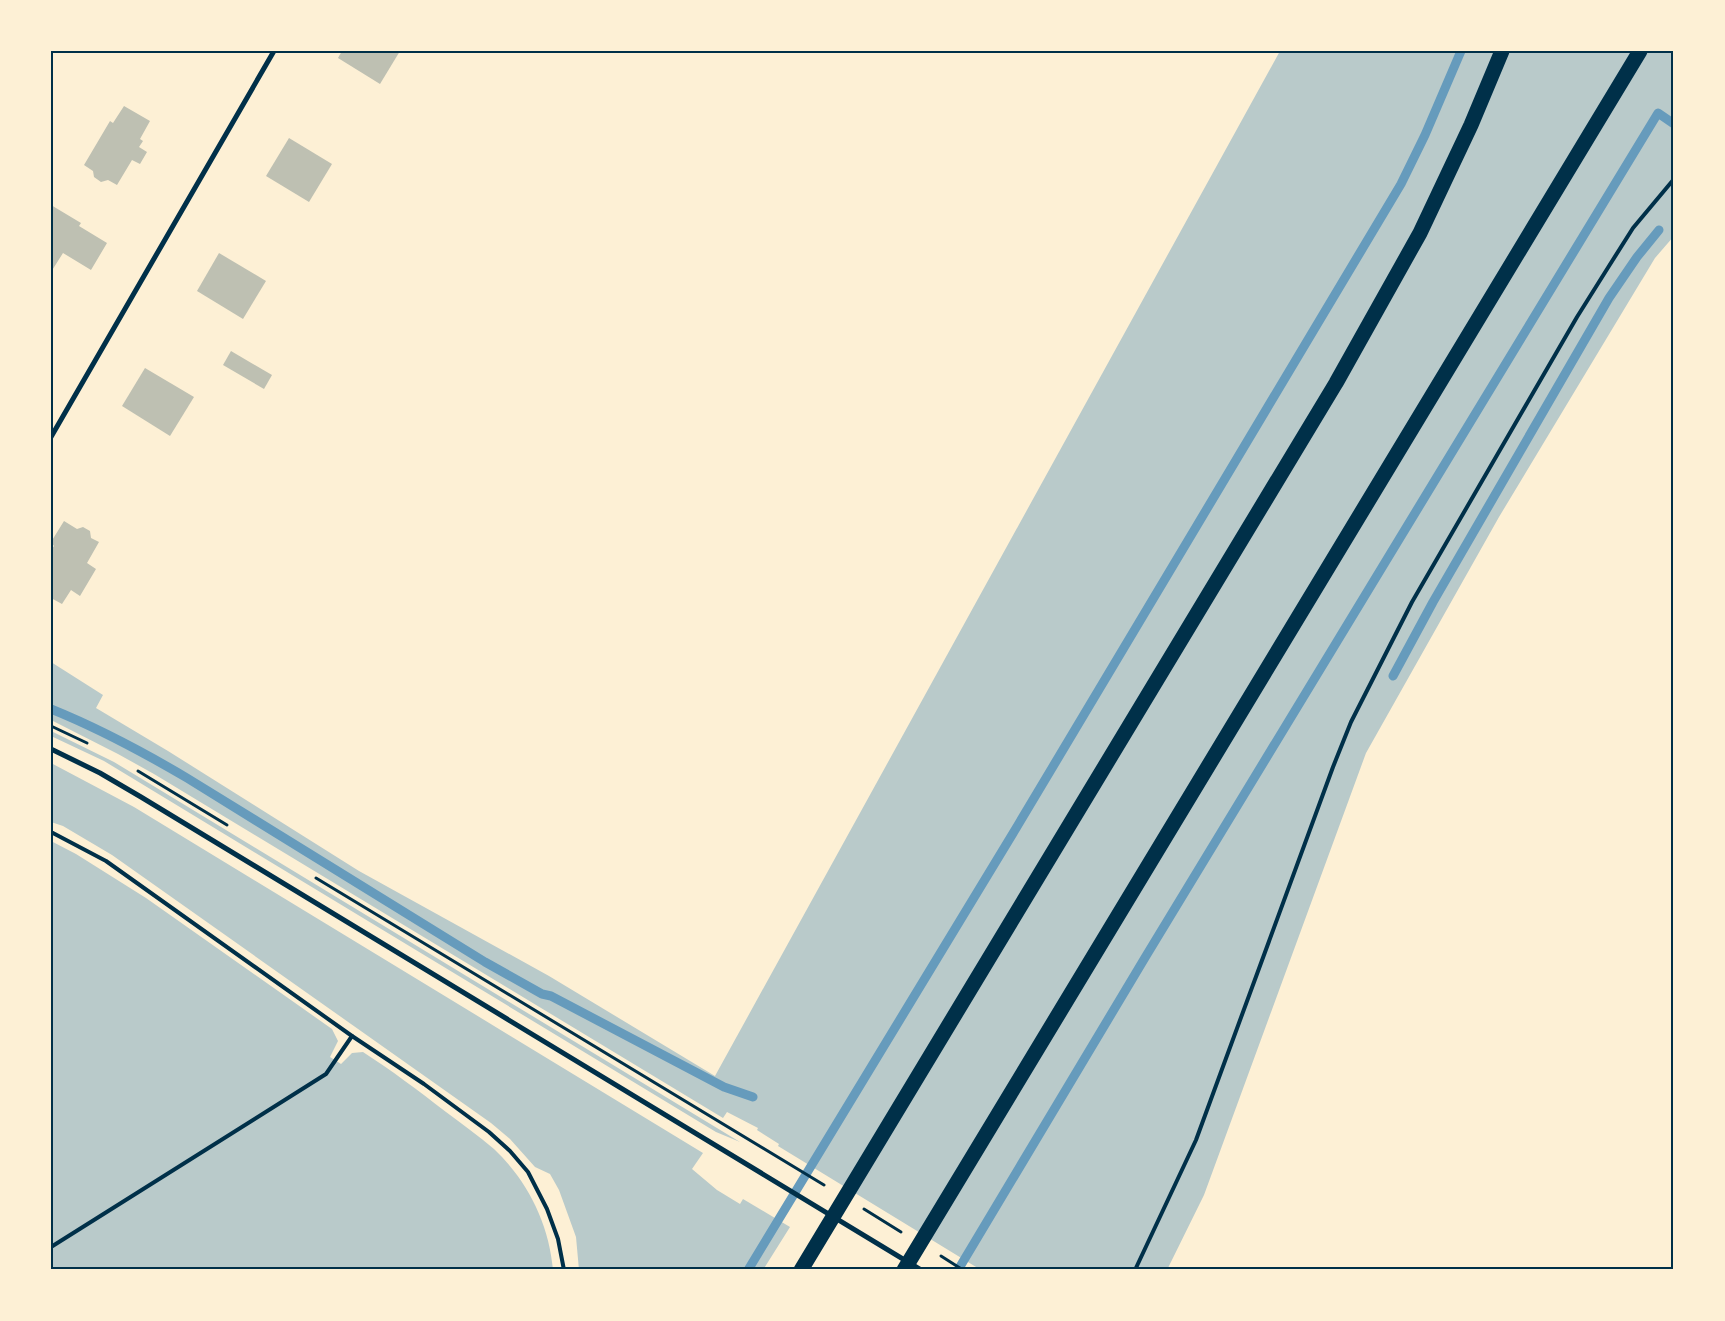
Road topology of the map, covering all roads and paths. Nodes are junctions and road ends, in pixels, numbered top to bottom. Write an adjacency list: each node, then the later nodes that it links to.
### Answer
1 (274, 51): 5 (street)
2 (1502, 51): 17 (highway)
3 (1640, 51): 18 (highway)
4 (1674, 179): 20 (lane)
5 (51, 437)
6 (51, 726): 7 (path)
7 (94, 747)
8 (51, 750): 19 (street)
9 (130, 766): 10 (path)
10 (235, 829)
11 (51, 832): 13 (lane)
12 (310, 875): 14 (path)
13 (352, 1036): 15 (lane); 16 (lane)
14 (766, 1150)
15 (51, 1247)
16 (564, 1270)
17 (801, 1270)
18 (904, 1270)
19 (921, 1270)
20 (1135, 1270)

